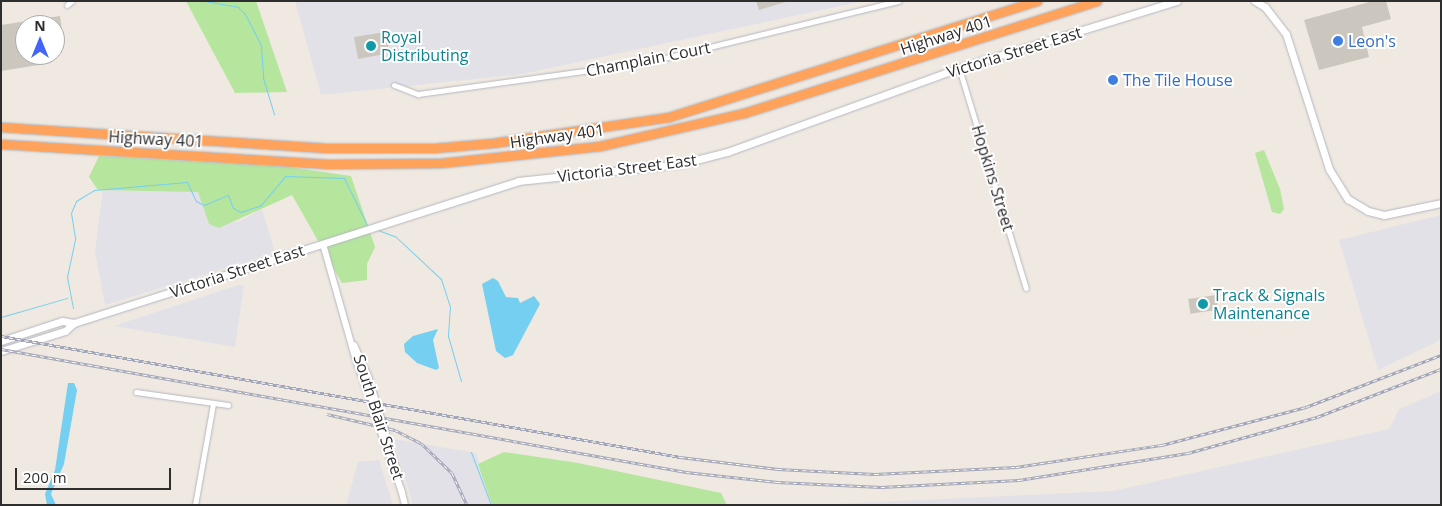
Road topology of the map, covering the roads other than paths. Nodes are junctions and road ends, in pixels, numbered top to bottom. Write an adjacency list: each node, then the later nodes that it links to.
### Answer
1 (899, 1): 7 (street, Champlain Court)
2 (1037, 1): 8 (highway, Highway 401)
3 (1097, 1): 9 (highway, Highway 401)
4 (1177, 1): 6 (main road, Victoria Street East)
5 (1254, 1): 10 (main road)
6 (959, 68): 11 (main road, Victoria Street East); 12 (street, Hopkins Street)
7 (394, 85)
8 (1, 127)
9 (1, 145)
10 (1441, 203)
11 (323, 244): 13 (main road, Victoria Street East); 20 (street, South Blair Street)
12 (1026, 288)
13 (74, 323): 14 (main road, Victoria Street East); 15 (main road, Victoria Street East)
14 (1, 341)
15 (1, 352)
16 (136, 392): 17 (street)
17 (212, 404): 18 (street); 19 (street)
18 (228, 405)
19 (194, 505)
20 (406, 505)

